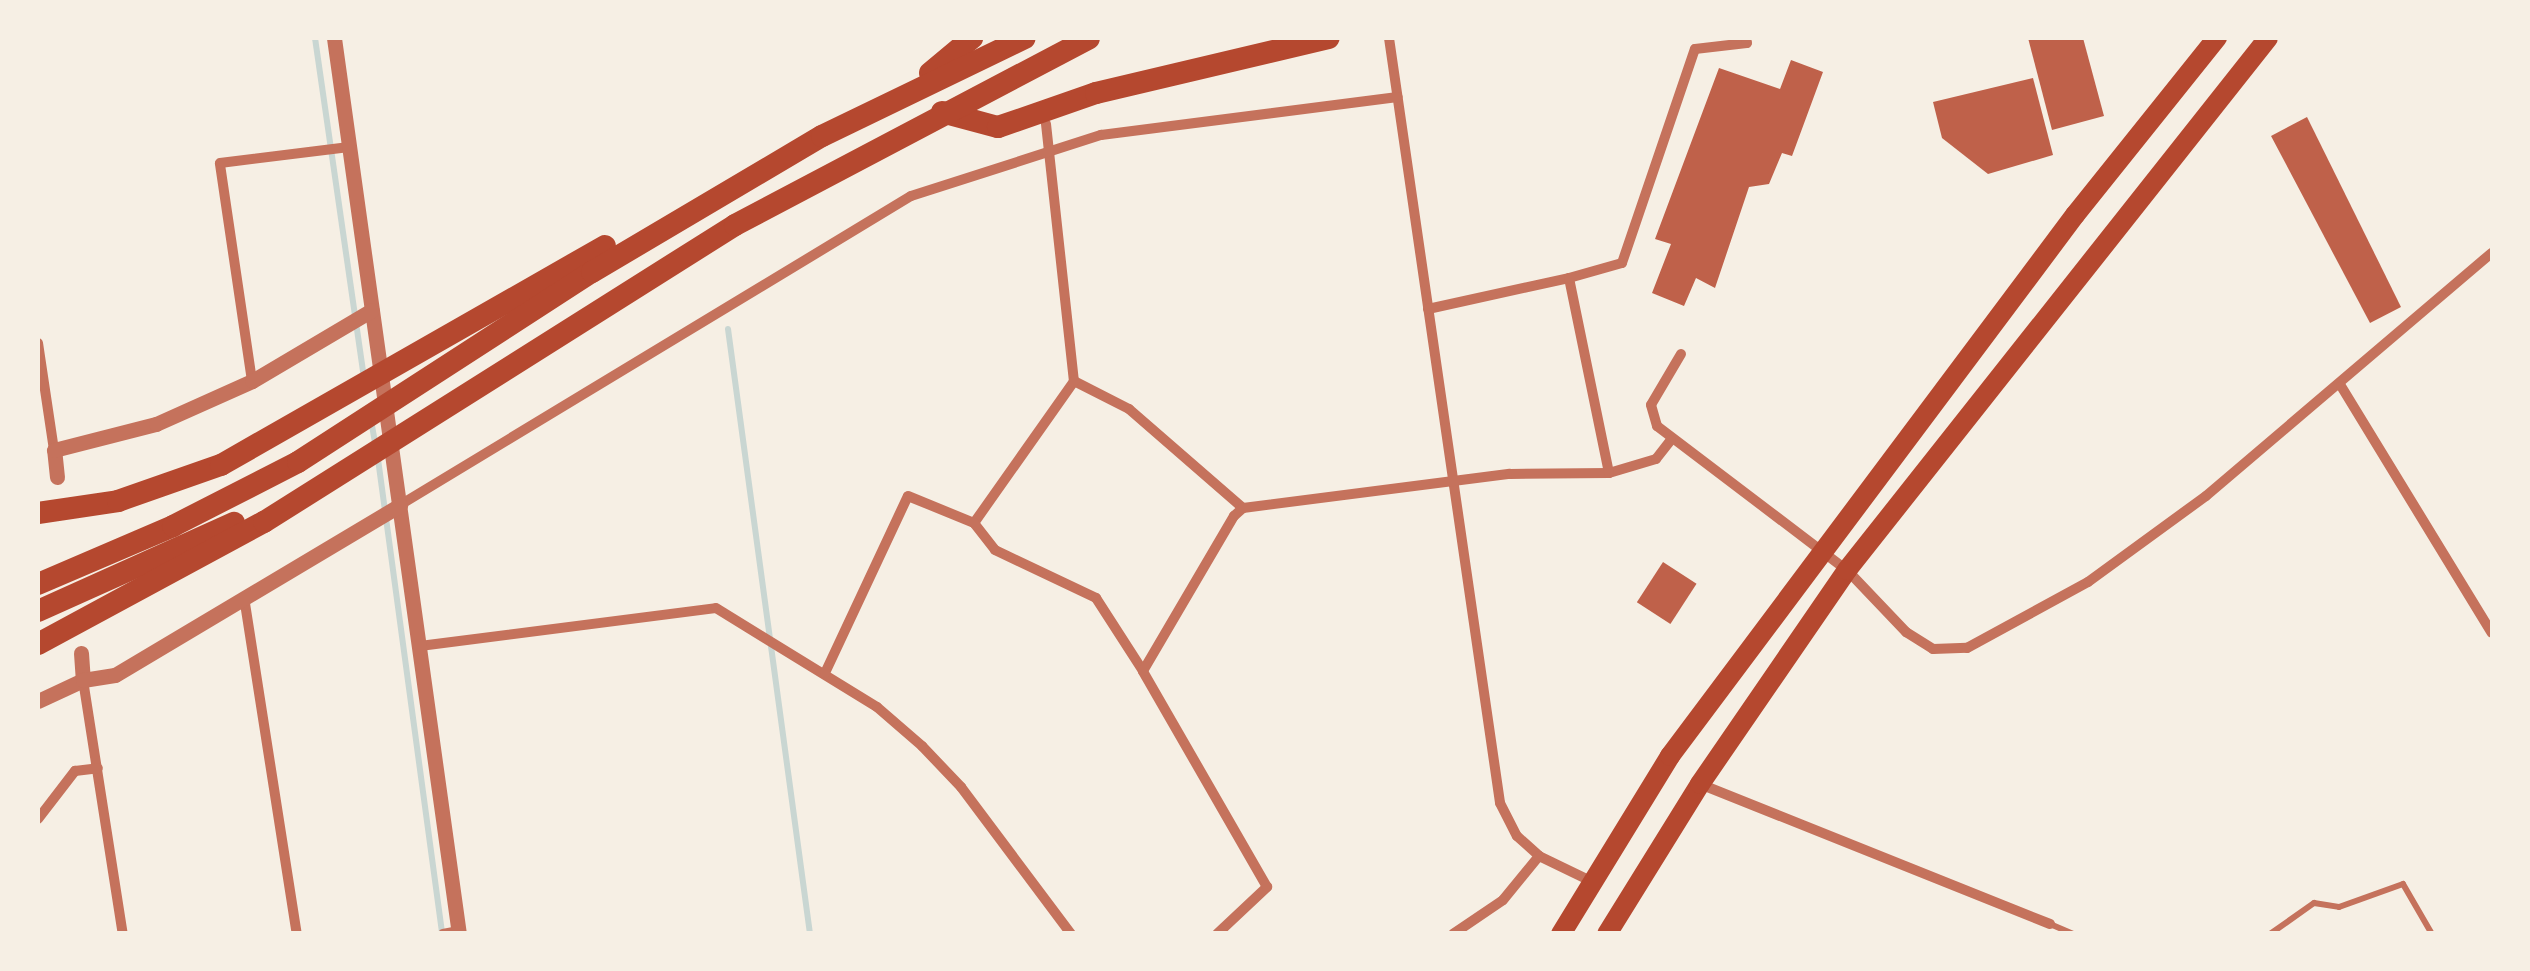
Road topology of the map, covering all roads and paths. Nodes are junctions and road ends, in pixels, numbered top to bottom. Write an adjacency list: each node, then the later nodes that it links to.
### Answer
1 (334, 38): 14 (street)
2 (972, 38): 11 (highway)
3 (1025, 38): 11 (highway)
4 (1089, 38): 12 (highway)
5 (1329, 38): 12 (highway)
6 (1389, 38): 10 (street)
7 (1746, 38): 17 (street)
8 (2268, 38): 37 (highway)
9 (2212, 43): 36 (highway)
10 (1398, 97): 15 (street); 18 (street)
11 (877, 109): 22 (highway)
12 (942, 112): 28 (highway)
13 (1046, 124): 15 (street)
14 (349, 147): 19 (street); 23 (street)
15 (1049, 148): 24 (street); 32 (street)
16 (2492, 253): 25 (street)
17 (1569, 278): 18 (street); 29 (street)
18 (1428, 309): 31 (street)
19 (372, 310): 23 (street); 32 (street)
20 (38, 344): 27 (street)
21 (1681, 354): 26 (street)
22 (431, 364): 34 (highway); 38 (highway)
23 (252, 381): 27 (street)
24 (1074, 381): 33 (street); 35 (street)
25 (2341, 386): 37 (street); 41 (street)
26 (1671, 440): 29 (street); 36 (street)
27 (54, 450): 30 (street)
28 (363, 457): 40 (highway); 42 (highway)
29 (1609, 474): 31 (street)
30 (57, 477)
31 (1451, 482): 33 (street); 52 (street)
32 (400, 505): 39 (street); 43 (street)
33 (1243, 508): 45 (street)
34 (38, 513)
35 (974, 524): 45 (street); 46 (street)
36 (1822, 550): 37 (street); 53 (highway)
37 (1847, 570): 50 (highway)
38 (38, 584)
39 (244, 597): 47 (street); 57 (street)
40 (38, 611)
41 (2492, 633)
42 (38, 644)
43 (420, 646): 46 (street); 55 (street)
44 (80, 653): 47 (street)
45 (1143, 671): 59 (street)
46 (825, 673): 58 (street)
47 (83, 680): 48 (street); 49 (street)
48 (38, 701)
49 (98, 768): 51 (street); 56 (street)
50 (1700, 784): 54 (street); 62 (highway)
51 (38, 819)
52 (1538, 856): 53 (street); 60 (street)
53 (1590, 880): 61 (highway)
54 (2050, 924): 63 (lane)
55 (453, 933)
56 (123, 934)
57 (297, 934)
58 (1071, 934)
59 (1217, 934)
60 (1453, 934)
61 (1561, 934)
62 (1607, 934)
63 (2074, 934)
64 (2270, 934): 65 (lane)
65 (2432, 934)

